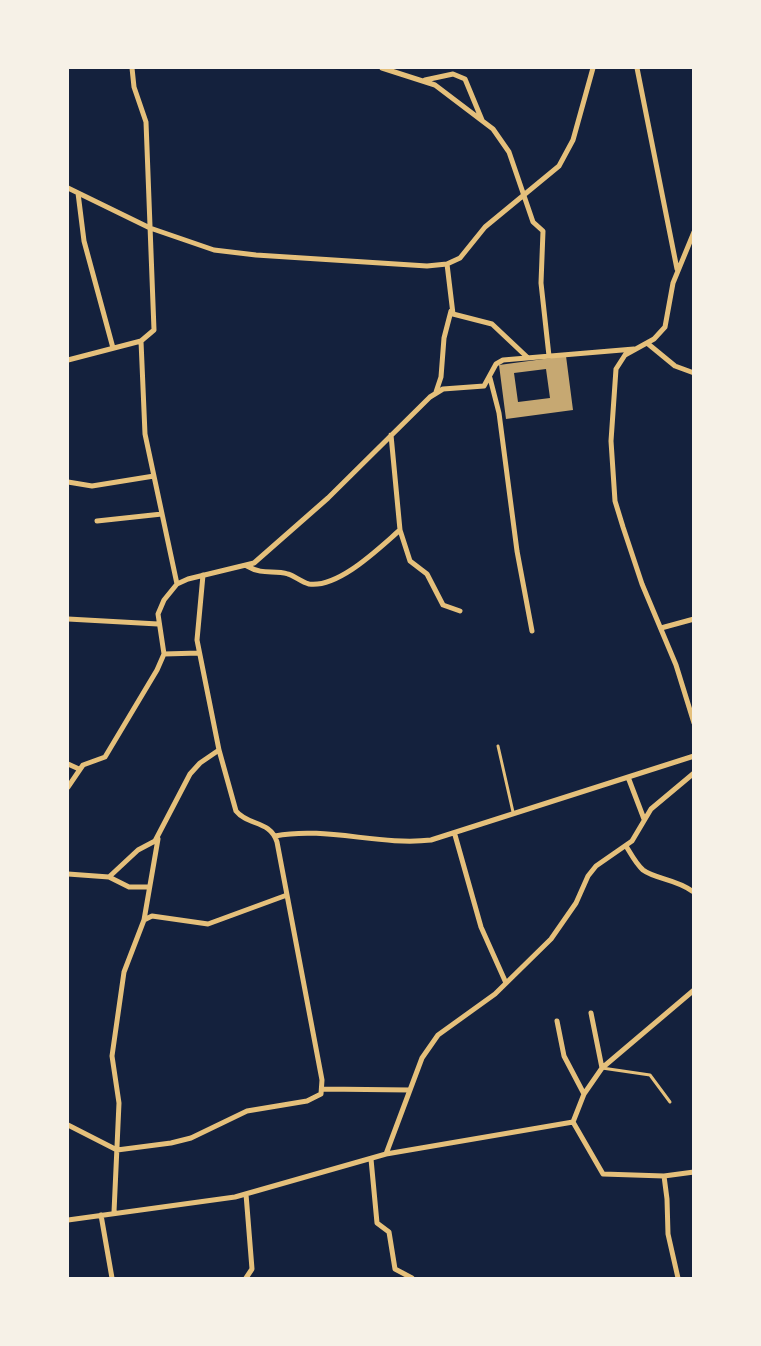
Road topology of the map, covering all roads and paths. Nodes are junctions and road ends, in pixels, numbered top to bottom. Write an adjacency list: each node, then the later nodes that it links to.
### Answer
1 (132, 68): 10 (street)
2 (382, 68): 5 (street)
3 (592, 68): 9 (street)
4 (638, 68): 13 (street)
5 (423, 80): 6 (street); 6 (street)
6 (483, 121): 9 (street)
7 (68, 188): 8 (street)
8 (78, 193): 10 (street); 17 (street)
9 (525, 196): 12 (street); 19 (street)
10 (150, 228): 12 (street); 15 (street)
11 (693, 232): 13 (street)
12 (447, 264): 14 (street)
13 (677, 270): 16 (street)
14 (452, 310): 20 (street); 24 (street)
15 (141, 341): 17 (street); 26 (street)
16 (647, 343): 18 (street); 22 (street)
17 (113, 348): 21 (street)
18 (634, 349): 19 (street); 38 (street)
19 (549, 356): 20 (street)
20 (527, 357): 23 (street)
21 (68, 360)
22 (693, 373)
23 (490, 378): 24 (street); 39 (street)
24 (436, 392): 25 (street)
25 (391, 435): 30 (street); 31 (street)
26 (154, 476): 27 (street); 28 (street)
27 (68, 482)
28 (162, 514): 29 (street); 33 (street)
29 (97, 521)
30 (400, 530): 31 (street); 34 (street)
31 (247, 566): 32 (street)
32 (203, 575): 33 (street); 40 (street)
33 (177, 584): 37 (street)
34 (460, 611)
35 (68, 619): 37 (street)
36 (693, 619): 38 (street)
37 (158, 624): 41 (street)
38 (660, 628): 42 (street)
39 (532, 632)
40 (198, 652): 41 (street); 44 (street)
41 (164, 654): 47 (street)
42 (693, 723)
43 (498, 746): 51 (lane)
44 (219, 750): 53 (street); 55 (street)
45 (693, 756): 49 (street)
46 (68, 764): 47 (street)
47 (79, 769): 50 (street)
48 (693, 773): 52 (street)
49 (628, 777): 51 (street); 52 (street)
50 (68, 787)
51 (513, 812): 54 (street)
52 (644, 819): 56 (street)
53 (159, 834): 58 (street); 59 (street)
54 (455, 835): 55 (street); 63 (street)
55 (275, 836): 61 (street)
56 (626, 846): 60 (street); 63 (street)
57 (68, 874): 58 (street)
58 (109, 877): 59 (street)
59 (149, 887): 62 (street)
60 (692, 891)
61 (287, 895): 62 (street); 68 (street)
62 (144, 920): 74 (street)
63 (506, 983): 69 (street)
64 (693, 990): 67 (street)
65 (591, 1013): 67 (street)
66 (557, 1021): 70 (street)
67 (602, 1068): 70 (street); 71 (lane)
68 (322, 1089): 69 (street); 74 (street)
69 (410, 1090): 75 (street)
70 (584, 1094): 72 (street)
71 (670, 1102)
72 (573, 1122): 75 (street); 78 (street)
73 (68, 1125): 74 (street)
74 (117, 1150): 80 (street)
75 (386, 1154): 76 (street)
76 (371, 1158): 79 (street); 85 (street)
77 (693, 1172): 78 (street)
78 (664, 1176): 86 (street)
79 (246, 1194): 80 (street); 84 (street)
80 (114, 1212): 81 (street)
81 (101, 1215): 82 (street); 83 (street)
82 (68, 1220)
83 (112, 1278)
84 (246, 1278)
85 (412, 1278)
86 (678, 1278)

